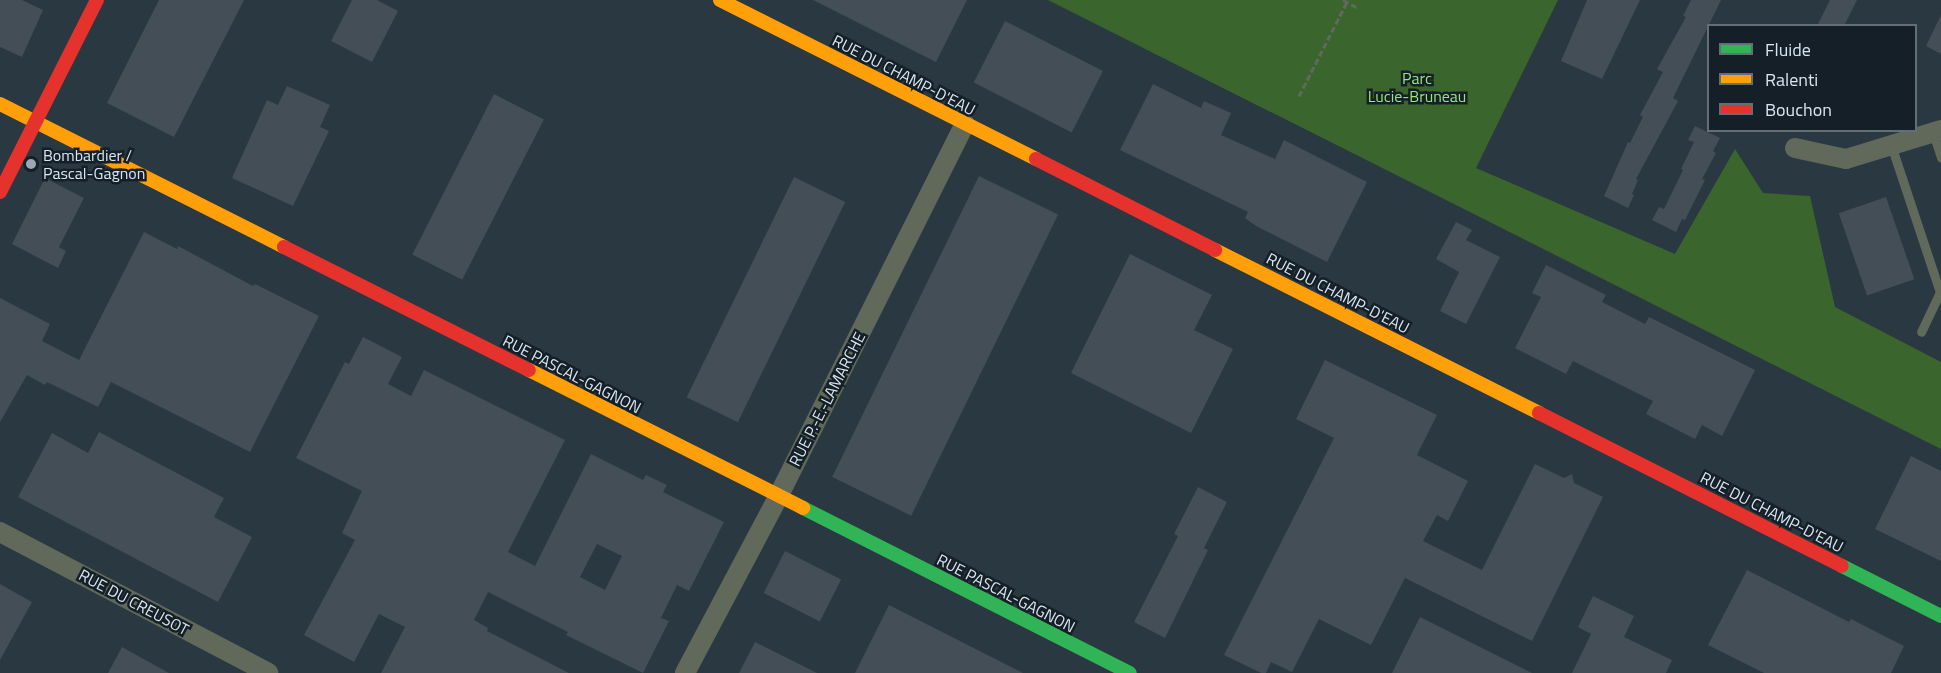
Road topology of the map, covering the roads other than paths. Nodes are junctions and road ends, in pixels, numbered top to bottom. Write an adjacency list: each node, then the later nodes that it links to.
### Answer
1 (97, 0): 4 (street)
2 (720, 0): 5 (street, RUE DU CHAMP-D'EAU)
3 (0, 104): 4 (street, RUE PASCAL-GAGNON)
4 (35, 121): 10 (street); 12 (street, RUE PASCAL-GAGNON)
5 (965, 124): 12 (street, RUE P.-E.-LAMARCHE); 14 (street, RUE DU CHAMP-D'EAU)
6 (1937, 131): 7 (street); 9 (lane)
7 (1891, 145): 8 (street); 11 (lane)
8 (1795, 148)
9 (1941, 158)
10 (0, 192)
11 (1921, 332)
12 (777, 497): 16 (street, RUE P.-E.-LAMARCHE); 17 (street, RUE PASCAL-GAGNON)
13 (0, 531): 15 (street, RUE DU CREUSOT)
14 (1941, 616)
15 (268, 673)
16 (685, 673)
17 (1130, 673)

